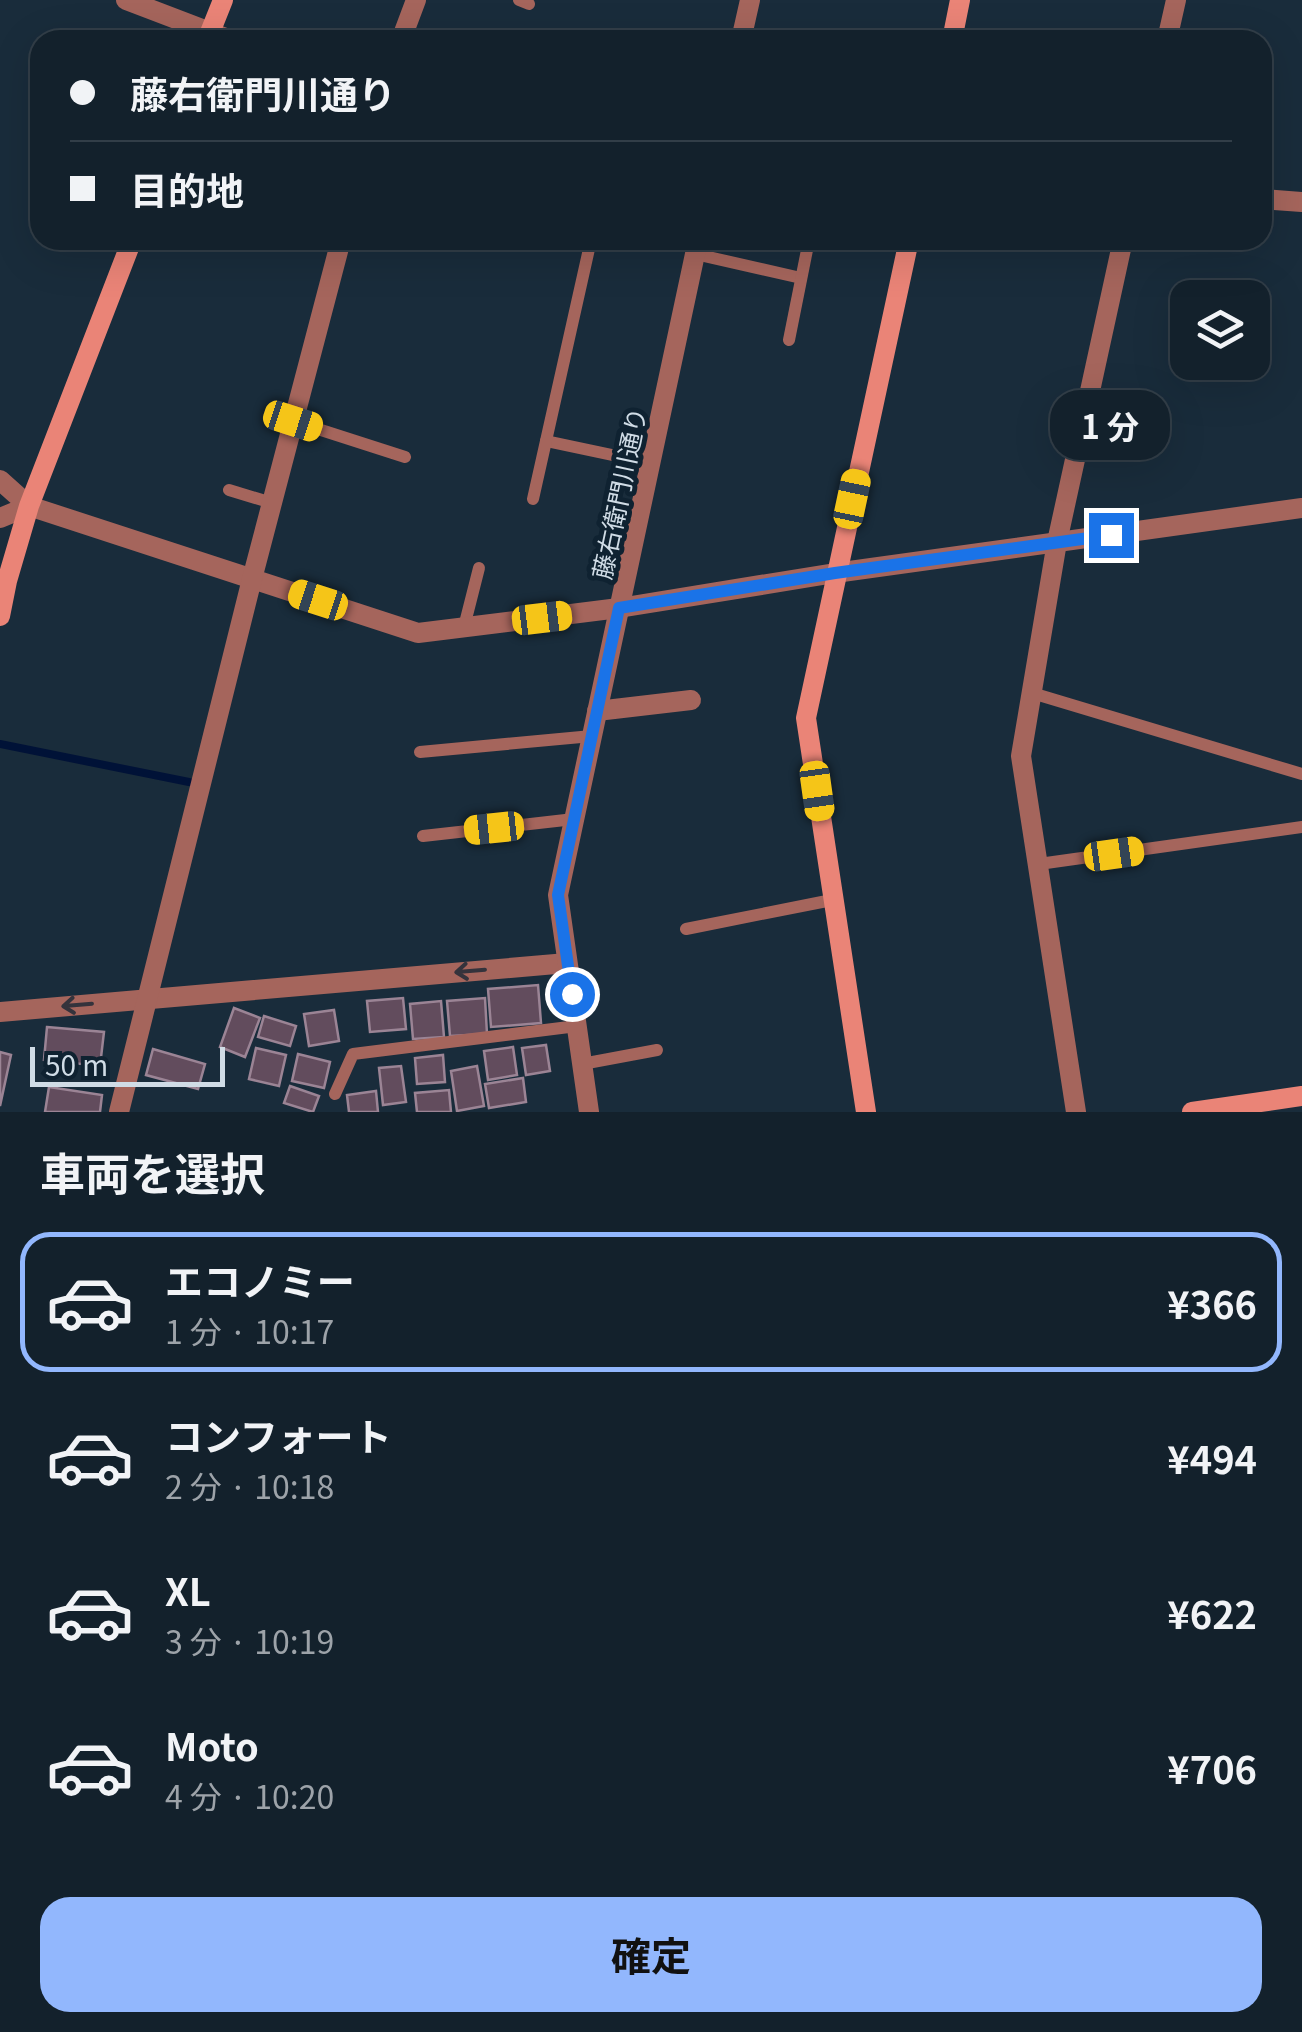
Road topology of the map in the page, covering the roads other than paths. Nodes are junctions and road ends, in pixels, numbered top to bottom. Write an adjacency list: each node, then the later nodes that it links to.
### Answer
1 (126, 0): 7 (street)
2 (223, 0): 8 (street)
3 (416, 0): 9 (street)
4 (750, 0): 10 (street)
5 (960, 0): 11 (street)
6 (1176, 0): 12 (street)
7 (195, 30)
8 (211, 30)
9 (405, 30)
10 (743, 30)
11 (954, 30)
12 (1169, 30)
13 (1272, 200): 14 (street)
14 (1302, 202)
15 (128, 250): 33 (street)
16 (338, 250): 25 (street)
17 (589, 250): 26 (lane)
18 (695, 250): 28 (street, 藤右衛門川通り)
19 (706, 250): 23 (lane)
20 (807, 250): 23 (lane)
21 (907, 250): 38 (street)
22 (1120, 250): 36 (street)
23 (802, 278): 24 (lane)
24 (789, 340)
25 (293, 421): 27 (lane); 32 (street)
26 (546, 441): 28 (lane); 31 (lane)
27 (405, 456)
28 (650, 463): 40 (street, 藤右衛門川通り)
29 (0, 480): 33 (street)
30 (229, 490): 32 (lane)
31 (533, 499)
32 (272, 503): 39 (street)
33 (29, 506): 35 (street); 39 (street); 41 (street)
34 (1302, 508): 36 (street)
35 (0, 518)
36 (1057, 542): 38 (street); 43 (street)
37 (479, 568): 42 (lane)
38 (835, 573): 40 (street); 53 (street)
39 (252, 578): 42 (street); 56 (street)
40 (619, 608): 42 (street); 45 (street, 藤右衛門川通り)
41 (0, 616)
42 (464, 627)
43 (1032, 692): 48 (lane); 52 (street)
44 (690, 700): 45 (street)
45 (597, 711): 46 (street, 藤右衛門川通り)
46 (592, 736): 47 (lane); 49 (street, 藤右衛門川通り)
47 (420, 752)
48 (1302, 774)
49 (574, 818): 51 (lane); 55 (street, 藤右衛門川通り)
50 (1302, 827): 52 (lane)
51 (423, 836)
52 (1039, 864): 66 (street)
53 (832, 900): 54 (lane); 65 (street)
54 (686, 929)
55 (568, 963): 56 (street, one-way to 56); 58 (street, 藤右衛門川通り)
56 (147, 999): 57 (street, one-way to 57); 63 (street)
57 (0, 1012)
58 (576, 1026): 60 (street, 藤右衛門川通り); 61 (lane)
59 (657, 1050): 60 (lane)
60 (582, 1064): 64 (street, 藤右衛門川通り)
61 (334, 1094)
62 (1302, 1096): 67 (street)
63 (119, 1112)
64 (589, 1112)
65 (866, 1112)
66 (1076, 1112)
67 (1192, 1112)

